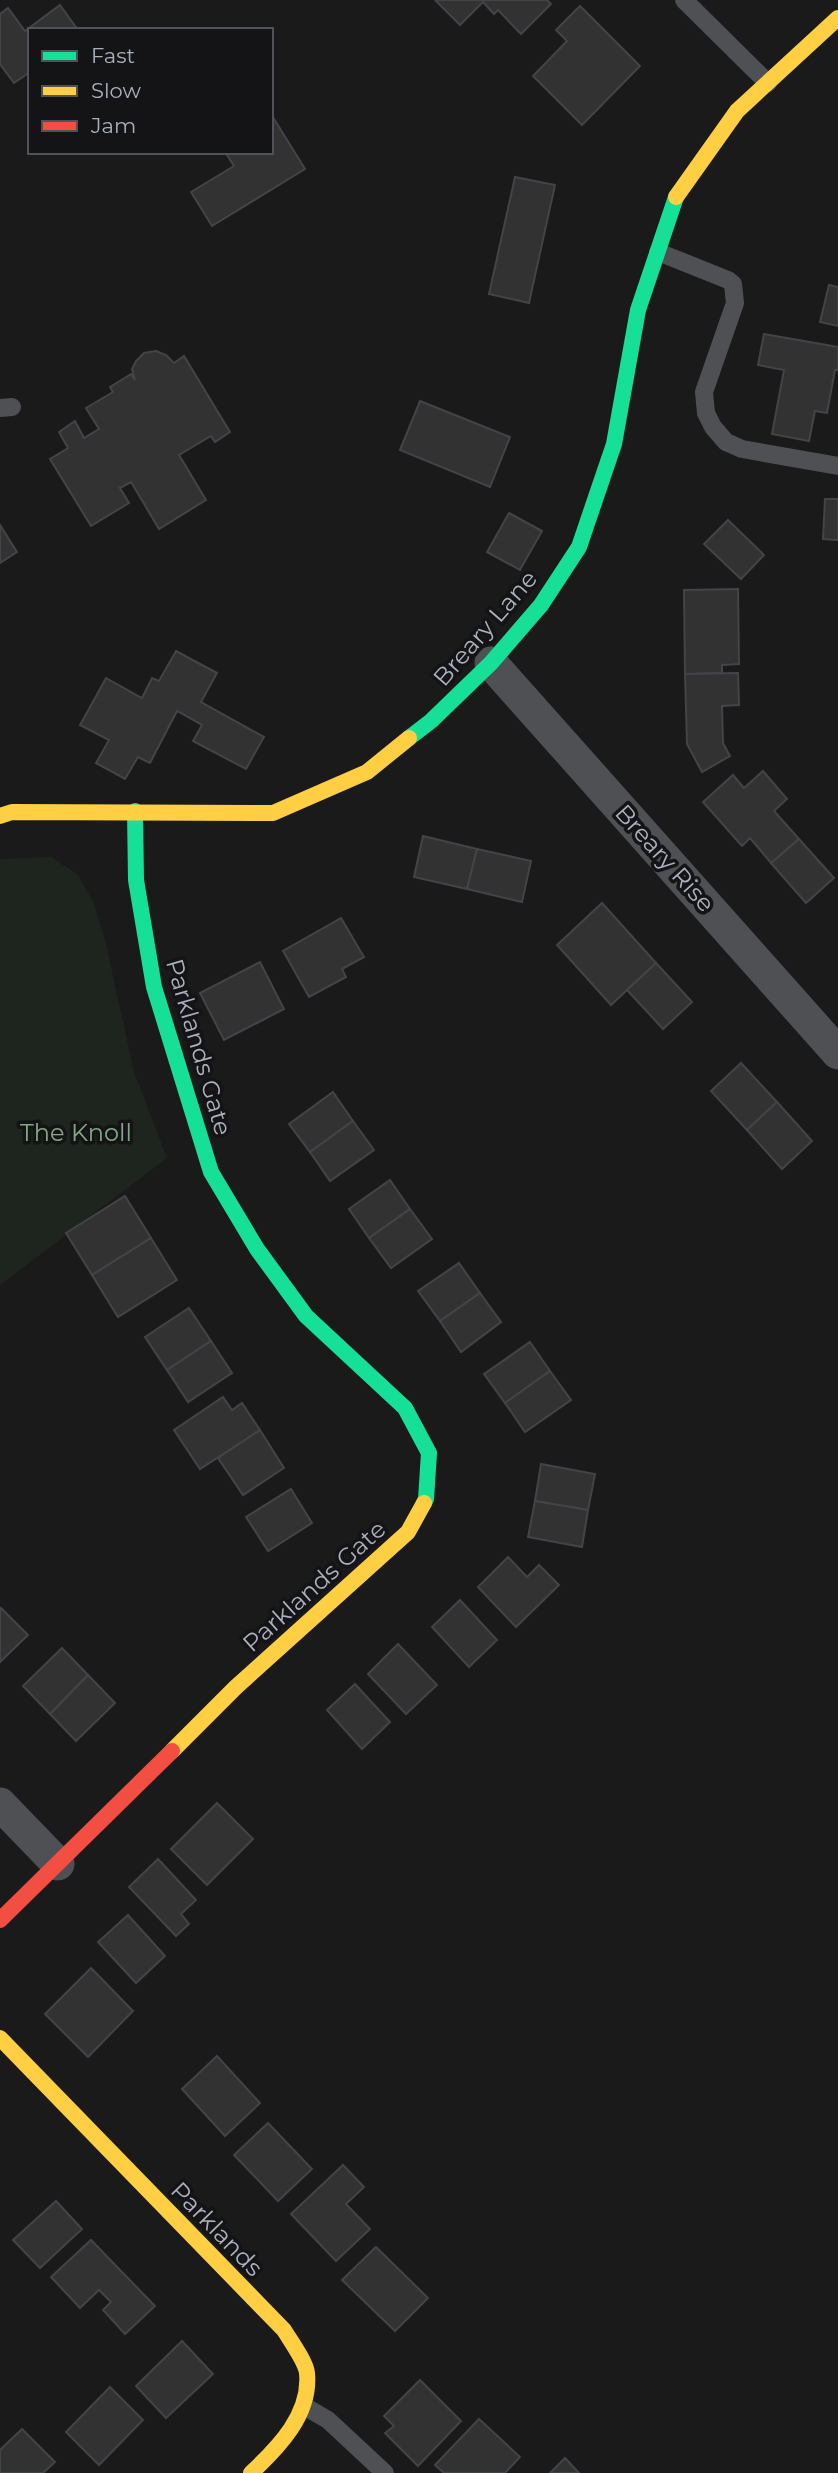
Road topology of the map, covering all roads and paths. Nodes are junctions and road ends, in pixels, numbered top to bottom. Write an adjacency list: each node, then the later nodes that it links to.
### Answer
1 (684, 0): 3 (lane)
2 (838, 18): 3 (street, Breary Lane)
3 (768, 82): 4 (street, Breary Lane)
4 (658, 252): 5 (lane); 6 (street, Breary Lane)
5 (838, 466)
6 (491, 663): 7 (street, Breary Lane); 9 (street, Breary Rise)
7 (135, 811): 8 (street, Breary Lane); 11 (street, Parklands Gate)
8 (0, 816)
9 (838, 1053)
10 (0, 1804): 11 (street)
11 (58, 1864): 12 (street, Parklands Gate)
12 (0, 1920)
13 (0, 2038): 14 (street, Parklands)
14 (303, 2406): 15 (street, Parklands); 16 (lane)
15 (251, 2473)
16 (385, 2473)

